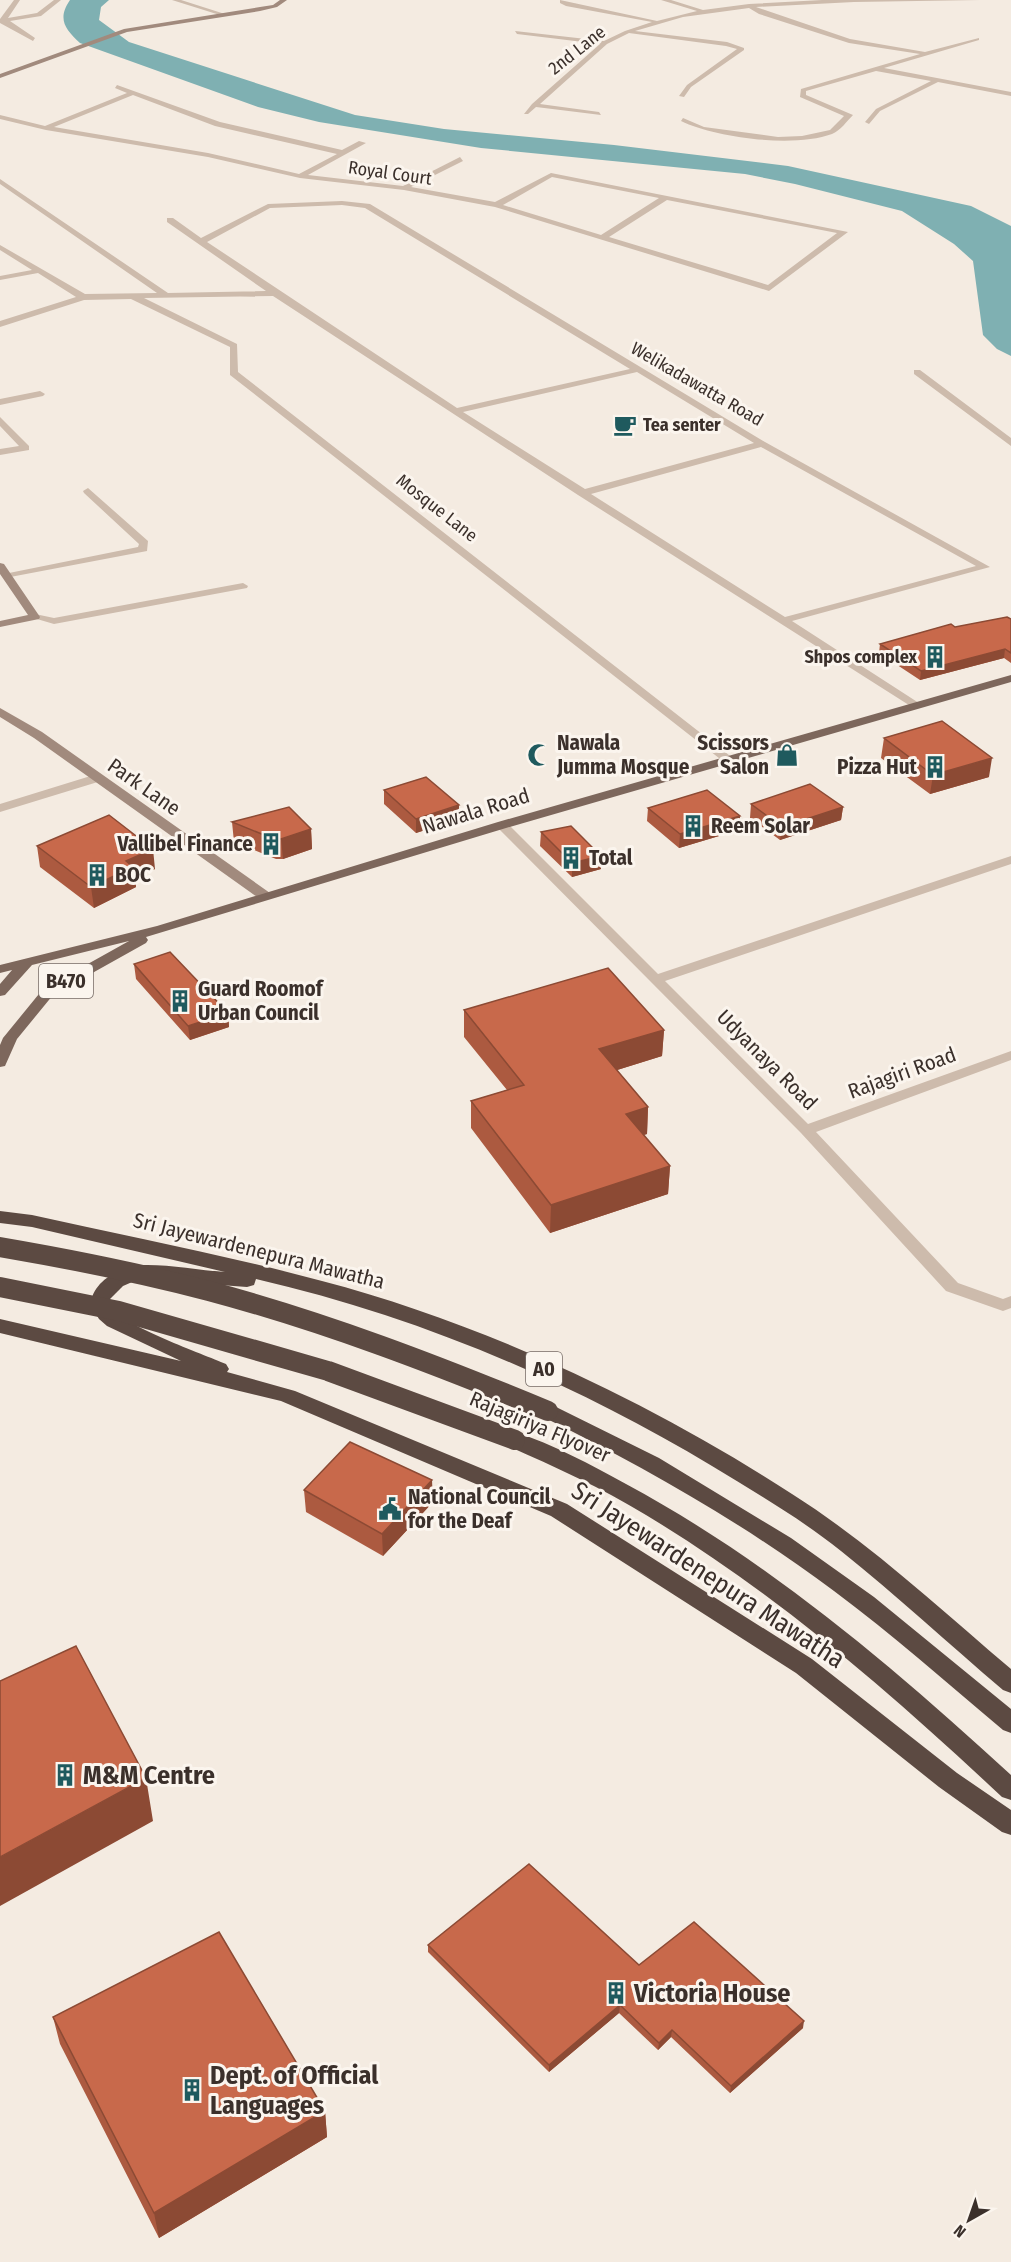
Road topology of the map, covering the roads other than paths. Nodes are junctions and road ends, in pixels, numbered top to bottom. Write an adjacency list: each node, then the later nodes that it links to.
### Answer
1 (17, 0): 13 (street)
2 (58, 0): 13 (street)
3 (176, 0): 12 (street)
4 (271, 0): 9 (street)
5 (563, 0): 14 (street)
6 (664, 0): 11 (street)
7 (743, 0): 10 (street)
8 (977, 0): 10 (street, 2nd Lane)
9 (283, 2): 12 (street)
10 (749, 6): 11 (street, 2nd Lane); 20 (street)
11 (703, 11): 14 (street, 2nd Lane)
12 (225, 15): 22 (street)
13 (1, 20): 17 (street)
14 (656, 22): 16 (street, 2nd Lane)
15 (517, 32): 19 (street)
16 (627, 32): 19 (street, 2nd Lane); 27 (street)
17 (33, 39)
18 (977, 39): 20 (street)
19 (605, 43): 28 (street, 2nd Lane)
20 (927, 53): 21 (street)
21 (874, 68): 23 (street); 32 (street)
22 (0, 76)
23 (936, 81): 26 (street); 33 (street)
24 (117, 87): 25 (street)
25 (131, 94): 34 (street); 36 (street)
26 (1011, 94)
27 (682, 96)
28 (534, 105): 29 (street, 2nd Lane); 30 (street)
29 (526, 113)
30 (599, 114)
31 (0, 117): 34 (street, Royal Court)
32 (683, 120)
33 (869, 122)
34 (46, 128): 38 (street, Royal Court)
35 (362, 143): 36 (street)
36 (344, 153): 38 (street)
37 (460, 159): 40 (street)
38 (300, 176): 40 (street, Royal Court)
39 (0, 181): 51 (street)
40 (404, 189): 42 (street, Royal Court)
41 (666, 197): 42 (street); 44 (street); 44 (street, Royal Court)
42 (496, 205): 44 (street, Royal Court)
43 (170, 220): 45 (street)
44 (603, 237)
45 (202, 241): 49 (street); 54 (street, Welikadawatta Road)
46 (0, 247): 47 (street)
47 (36, 271): 48 (street); 52 (street)
48 (0, 278)
49 (275, 293): 51 (street); 58 (street)
50 (133, 296): 51 (street); 52 (street); 74 (street, Mosque Lane)
51 (168, 296)
52 (83, 297): 53 (street)
53 (0, 324)
54 (636, 370): 58 (street); 61 (street, Welikadawatta Road)
55 (917, 372): 60 (street)
56 (40, 394): 57 (street)
57 (0, 402)
58 (455, 411): 64 (street)
59 (0, 420): 62 (street)
60 (1011, 443)
61 (762, 444): 64 (street); 69 (street, Welikadawatta Road)
62 (0, 452)
63 (88, 490): 66 (street)
64 (582, 493): 69 (street)
65 (0, 566): 66 (street)
66 (9, 576): 68 (street)
67 (243, 586): 68 (street)
68 (35, 617): 70 (street)
69 (784, 620): 72 (street)
70 (0, 624)
71 (1011, 678): 72 (main road, Nawala Road / B470)
72 (916, 705): 74 (main road, Nawala Road / B470)
73 (0, 712): 75 (street, Park Lane)
74 (728, 759): 77 (main road, Nawala Road / B470)
75 (97, 778): 76 (street); 79 (street, Park Lane)
76 (0, 808)
77 (502, 825): 79 (main road, Nawala Road / B470); 83 (street, Udyanaya Road)
78 (1011, 860): 83 (street)
79 (265, 896): 80 (main road, Nawala Road / B470)
80 (162, 929): 81 (main road, Nawala Road / B470); 86 (main road, Nawala Road / B470)
81 (28, 961): 82 (main road, Nawala Road / B470); 84 (main road, B470)
82 (0, 969)
83 (657, 979): 87 (street, Udyanaya Road)
84 (0, 992)
85 (1011, 1055): 87 (street, Rajagiri Road)
86 (0, 1064)
87 (806, 1130): 92 (street, Udyanaya Road)
88 (0, 1217): 91 (highway, Sri Jayewardenepura Mawatha / A0)
89 (0, 1247): 96 (highway, Rajagiriya Flyover, bridge)
90 (0, 1287): 97 (highway, Rajagiriya Flyover, bridge)
91 (321, 1287): 94 (highway); 95 (highway, Sri Jayewardenepura Mawatha / A0)
92 (1011, 1302)
93 (0, 1326): 94 (highway, Sri Jayewardenepura Mawatha)
94 (256, 1386): 98 (highway, Sri Jayewardenepura Mawatha)
95 (1011, 1683)
96 (1011, 1723)
97 (1011, 1790)
98 (1011, 1824)

